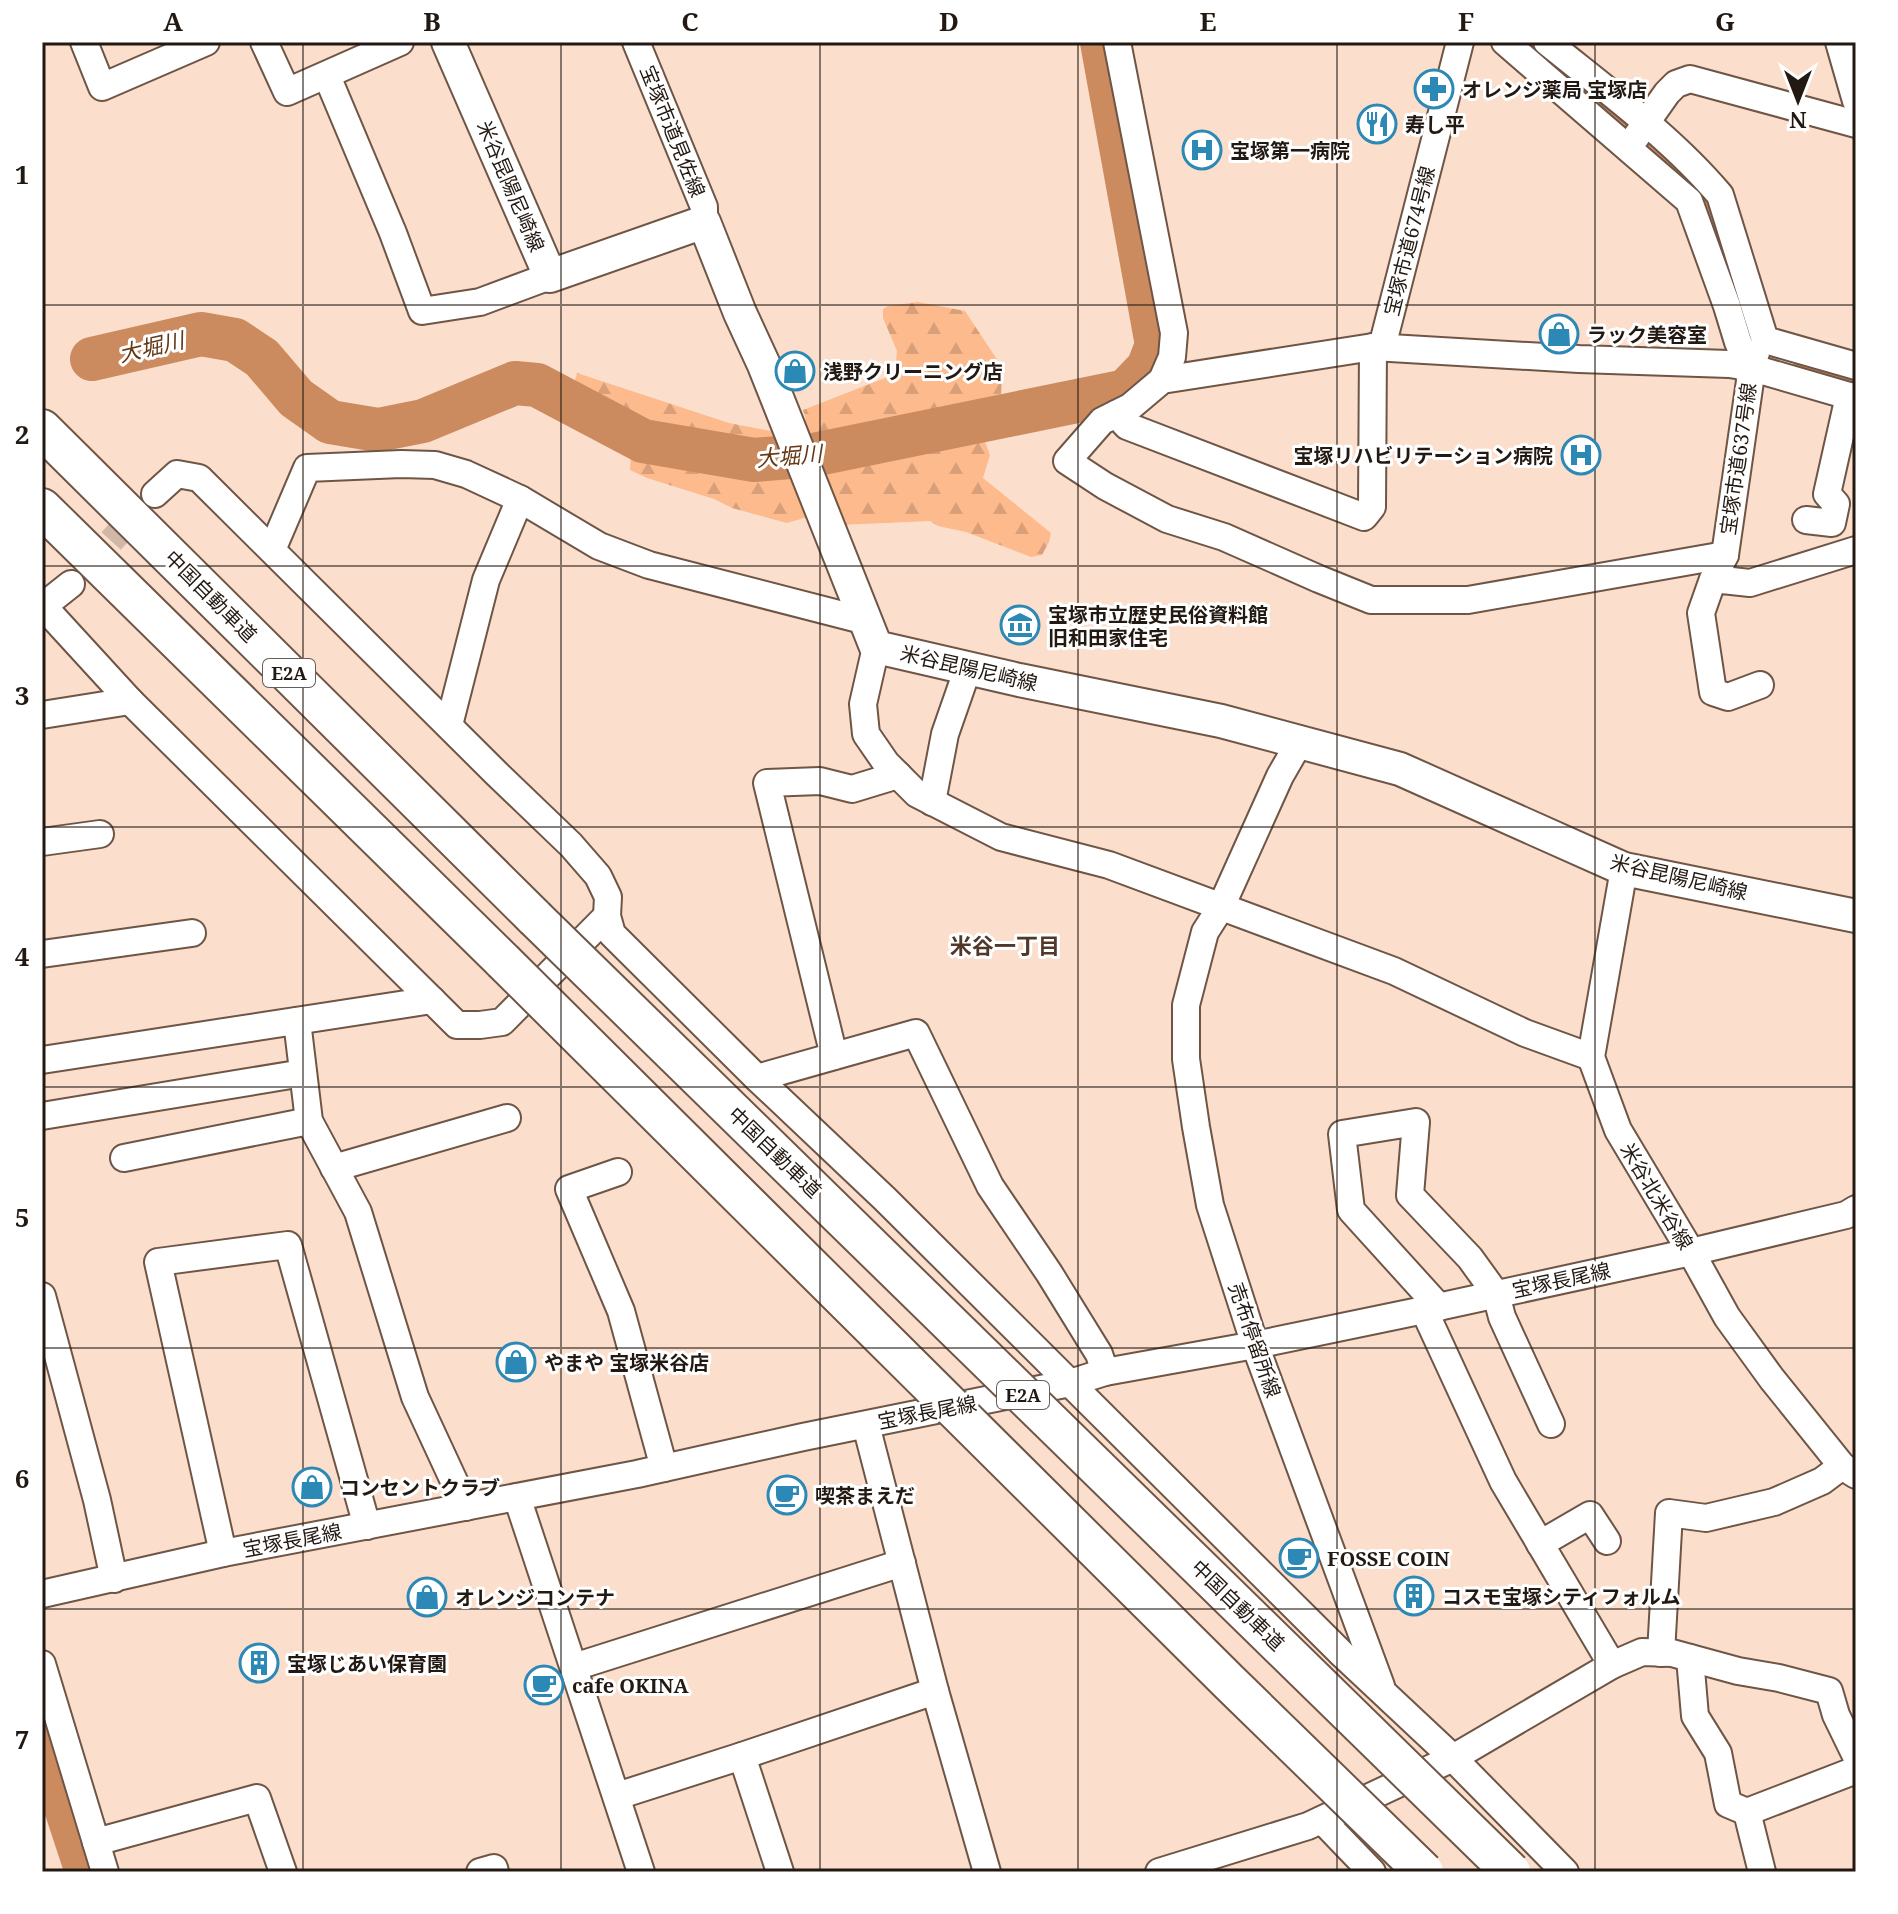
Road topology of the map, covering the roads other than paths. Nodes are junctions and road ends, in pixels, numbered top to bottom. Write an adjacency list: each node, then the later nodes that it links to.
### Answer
1 (84, 42): 2 (street)
2 (206, 42)
3 (264, 42): 12 (street)
4 (400, 42): 12 (street)
5 (448, 42): 17 (main road, 米谷昆陽尼崎線)
6 (636, 42): 16 (street, 宝塚市道見佐線)
7 (1117, 42): 21 (street)
8 (1460, 42): 18 (street, 宝塚市道674号線)
9 (1505, 42): 15 (street)
10 (1547, 42): 15 (street)
11 (1839, 42): 13 (street)
12 (327, 76): 17 (street)
13 (1856, 101)
14 (1856, 124): 15 (street)
15 (1637, 136): 19 (street)
16 (704, 222): 17 (main road, 米谷昆陽尼崎線); 34 (main road)
17 (550, 276)
18 (1378, 347): 19 (street); 21 (street); 23 (street, 宝塚市道674号線)
19 (1757, 353): 20 (street); 22 (street); 31 (street, 宝塚市道637号線)
20 (1856, 366)
21 (1162, 380): 23 (street)
22 (1852, 397): 28 (street)
23 (1116, 414): 31 (street)
24 (42, 427): 110 (highway, 中国自動車道 / E2A, bridge)
25 (155, 494): 29 (street)
26 (520, 499): 29 (street); 34 (street); 39 (street)
27 (42, 508): 109 (highway, E2A, bridge)
28 (1806, 520)
29 (272, 550): 39 (street)
30 (1856, 550): 31 (street)
31 (1719, 567): 36 (street, 宝塚市道637号線)
32 (71, 584): 33 (street)
33 (43, 606): 37 (street)
34 (871, 634): 35 (main road, 米谷昆陽尼崎線); 41 (street)
35 (968, 668): 40 (main road, 米谷昆陽尼崎線); 42 (street)
36 (1760, 685)
37 (130, 701): 38 (street); 51 (street)
38 (42, 715)
39 (449, 725): 47 (street)
40 (1299, 743): 45 (main road, 米谷昆陽尼崎線); 46 (street, 売布停留所線)
41 (898, 775): 42 (street); 53 (street)
42 (932, 802): 46 (street)
43 (100, 834): 44 (street)
44 (42, 842)
45 (1624, 869): 48 (main road, 米谷昆陽尼崎線); 54 (street)
46 (1221, 907): 54 (street); 69 (street, 売布停留所線)
47 (607, 916): 51 (street); 57 (street)
48 (1856, 916)
49 (192, 933): 50 (street)
50 (42, 954)
51 (432, 1000): 52 (street)
52 (297, 1021): 55 (street); 56 (street)
53 (834, 1056): 57 (street); 70 (street)
54 (1591, 1057): 65 (street, 米谷北米谷線)
55 (42, 1060)
56 (303, 1073): 58 (street); 60 (street)
57 (757, 1078): 71 (street)
58 (42, 1116)
59 (507, 1118): 62 (street)
60 (309, 1121): 61 (street); 62 (street)
61 (124, 1158)
62 (334, 1168): 77 (street)
63 (618, 1172): 74 (street)
64 (1856, 1209): 65 (street, 宝塚長尾線)
65 (1691, 1252): 66 (street, 宝塚長尾線); 75 (street, 米谷北米谷線)
66 (1496, 1294): 68 (street, 宝塚長尾線); 68 (street); 72 (street)
67 (42, 1296): 83 (street)
68 (1432, 1308): 69 (street, 宝塚長尾線); 80 (street)
69 (1255, 1345): 70 (street, 宝塚長尾線); 91 (street, 売布停留所線)
70 (1105, 1372): 71 (street, 宝塚長尾線)
71 (1070, 1383): 73 (street, 宝塚長尾線); 91 (street)
72 (1551, 1424)
73 (866, 1425): 74 (street, 宝塚長尾線); 82 (street)
74 (664, 1468): 76 (street, 宝塚長尾線)
75 (1849, 1471): 85 (street)
76 (517, 1497): 77 (street, 宝塚長尾線); 89 (street)
77 (466, 1507): 78 (street, 宝塚長尾線)
78 (367, 1526): 81 (street, 宝塚長尾線); 81 (street)
79 (1607, 1541): 80 (street)
80 (1540, 1544): 88 (street)
81 (223, 1553): 83 (street, 宝塚長尾線)
82 (902, 1563): 89 (street); 90 (street)
83 (114, 1579): 84 (street, 宝塚長尾線)
84 (42, 1594)
85 (1661, 1653): 86 (street); 88 (street)
86 (1690, 1658): 93 (street); 97 (street)
87 (42, 1664): 99 (street)
88 (1612, 1665): 94 (street)
89 (574, 1667): 96 (street)
90 (935, 1691): 92 (street); 106 (street)
91 (1383, 1693): 94 (street, 売布停留所線)
92 (742, 1756): 96 (street); 105 (street)
93 (1856, 1756)
94 (1453, 1758): 98 (street); 111 (street, 売布停留所線)
95 (1856, 1770): 97 (street)
96 (617, 1796): 104 (street)
97 (1747, 1812): 112 (street)
98 (1322, 1820): 107 (street); 108 (street)
99 (96, 1842): 100 (street); 101 (street)
100 (105, 1872)
101 (283, 1872)
102 (480, 1872): 103 (street)
103 (495, 1872)
104 (641, 1872)
105 (780, 1872)
106 (987, 1872)
107 (1159, 1872)
108 (1372, 1872)
109 (1424, 1872)
110 (1511, 1872)
111 (1565, 1872)
112 (1762, 1872)

